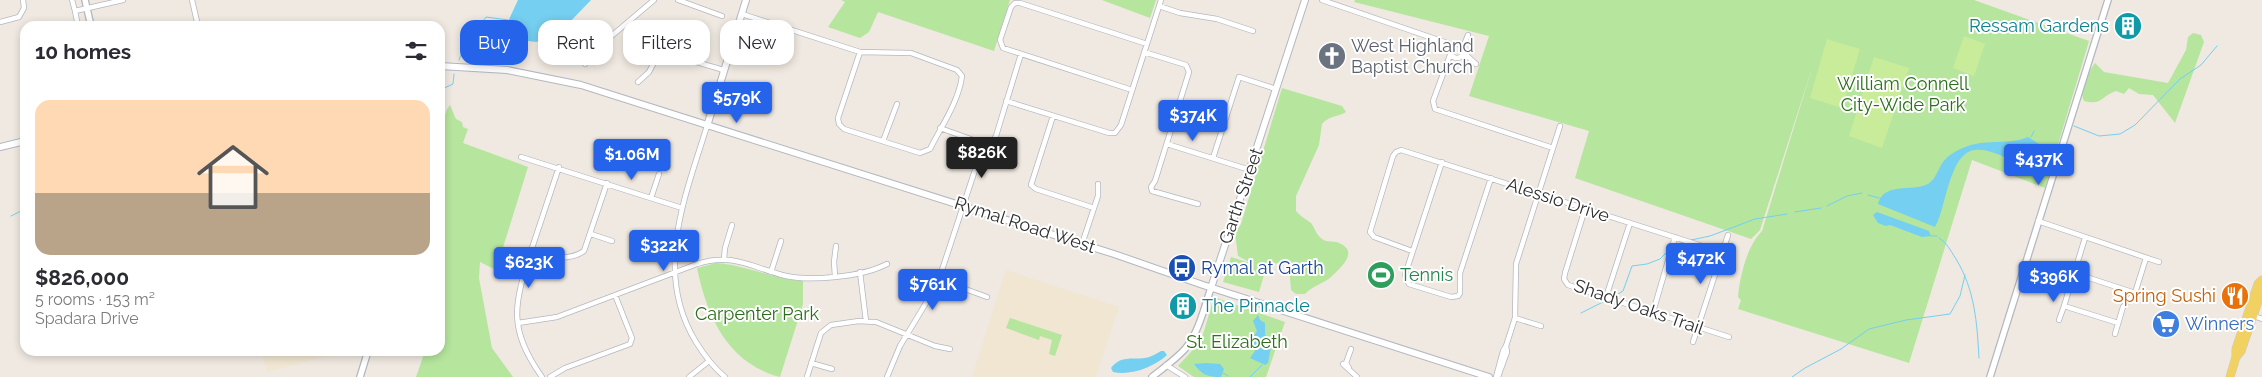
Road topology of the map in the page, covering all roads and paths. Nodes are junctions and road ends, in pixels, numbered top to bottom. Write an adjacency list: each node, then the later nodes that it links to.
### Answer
1 (23, 0): 22 (street)
2 (72, 0): 15 (street)
3 (85, 0): 14 (street)
4 (123, 0): 14 (street)
5 (192, 0): 21 (street)
6 (654, 0): 18 (street)
7 (678, 0): 17 (street)
8 (746, 0): 16 (main road)
9 (1161, 0): 13 (street)
10 (1305, 0): 42 (main road, Garth Street)
11 (1322, 0): 29 (street)
12 (2108, 0): 72 (street)
13 (1159, 6): 24 (street); 27 (street)
14 (87, 8): 15 (street); 20 (street)
15 (75, 10): 19 (street)
16 (742, 14): 30 (street); 40 (main road)
17 (722, 16)
18 (630, 20)
19 (77, 21)
20 (90, 21)
21 (197, 21)
22 (0, 22)
23 (623, 26): 25 (street)
24 (1253, 31)
25 (613, 35)
26 (1468, 35): 28 (street)
27 (1146, 44): 31 (street); 32 (street)
28 (1461, 46): 29 (street); 33 (street)
29 (1451, 50): 34 (street); 35 (street)
30 (860, 52): 49 (street); 50 (street)
31 (1144, 52): 43 (street); 52 (street)
32 (1021, 54): 43 (street); 44 (street)
33 (1463, 55): 34 (street); 36 (street)
34 (1455, 58): 35 (street)
35 (1448, 64): 55 (street)
36 (1476, 64)
37 (653, 65): 41 (street)
38 (708, 65): 40 (street)
39 (445, 66): 47 (main road, Rymal Road West)
40 (723, 70): 47 (main road)
41 (638, 82)
42 (1276, 89): 57 (street); 60 (main road, Garth Street)
43 (1132, 90): 46 (street)
44 (1006, 101): 46 (street); 53 (street)
45 (897, 104): 50 (street)
46 (1053, 116): 70 (street)
47 (707, 126): 68 (main road, Rymal Road West); 69 (street)
48 (1560, 126): 55 (street)
49 (940, 128): 50 (street); 53 (street)
50 (883, 141)
51 (20, 142): 54 (main road)
52 (1167, 144): 57 (street); 67 (street)
53 (990, 146): 68 (street)
54 (0, 147)
55 (1553, 148): 65 (street)
56 (521, 157): 59 (street)
57 (1213, 158): 60 (street)
58 (1442, 162): 62 (street, Alessio Drive); 83 (street); 83 (street, Alessio Drive)
59 (558, 168): 63 (street); 85 (street)
60 (1250, 170): 97 (main road, Garth Street)
61 (659, 174): 66 (street)
62 (1491, 178): 65 (street, Alessio Drive); 83 (street)
63 (607, 183): 66 (street); 75 (street)
64 (1098, 184): 70 (street)
65 (1539, 194): 71 (street, Alessio Drive); 106 (street)
66 (651, 198): 69 (street)
67 (1198, 204)
68 (964, 206): 81 (main road, Rymal Road West); 95 (street)
69 (682, 208): 93 (street)
70 (1094, 208): 81 (street)
71 (1585, 208): 73 (street, Alessio Drive); 102 (street, Shady Oaks Trail)
72 (2038, 222): 78 (street); 140 (street)
73 (1630, 223): 77 (street, Alessio Drive); 102 (street)
74 (732, 225): 87 (street)
75 (590, 234): 79 (street); 85 (street)
76 (1728, 234): 84 (street)
77 (1675, 237): 84 (street, Alessio Drive); 104 (street)
78 (2085, 238): 86 (street); 92 (street)
79 (612, 241)
80 (781, 241): 90 (street)
81 (1082, 244): 97 (main road, Rymal Road West)
82 (836, 246): 94 (street)
83 (1412, 251)
84 (1721, 252): 113 (street)
85 (531, 253): 110 (street)
86 (2146, 258): 88 (street); 99 (street)
87 (724, 259): 90 (street); 93 (street)
88 (2158, 262)
89 (887, 264): 91 (street)
90 (771, 272): 94 (street)
91 (860, 272): 94 (street); 109 (street)
92 (2074, 273): 99 (street); 103 (street)
93 (674, 274): 100 (street); 121 (street)
94 (835, 276)
95 (938, 279): 101 (street); 114 (street)
96 (2262, 280): 105 (main road)
97 (1211, 288): 124 (street, Garth Street); 138 (main road, Rymal Road West)
98 (2262, 290): 105 (main road)
99 (2135, 293): 111 (street)
100 (615, 295): 110 (street); 130 (street)
101 (987, 297)
102 (1606, 297): 104 (street, Shady Oaks Trail)
103 (2064, 306): 108 (street); 111 (street)
104 (1653, 312): 113 (street, Shady Oaks Trail)
105 (2250, 315): 107 (street); 141 (main road)
106 (1515, 318): 112 (street); 139 (street)
107 (2262, 319)
108 (2059, 320)
109 (866, 321): 114 (street); 122 (street)
110 (518, 324): 129 (street)
111 (2118, 324): 115 (street)
112 (1541, 326)
113 (1698, 327): 116 (street, Shady Oaks Trail); 117 (street)
114 (908, 334): 118 (street); 134 (street)
115 (2115, 334)
116 (1729, 337)
117 (1693, 342)
118 (950, 349)
119 (1352, 349): 125 (street)
120 (366, 356): 128 (street)
121 (709, 361): 131 (street); 132 (street)
122 (811, 363): 126 (street); 133 (street)
123 (1343, 364): 125 (street)
124 (1166, 365): 127 (street); 135 (street, Garth Street)
125 (1349, 368): 137 (street)
126 (832, 370)
127 (1177, 375): 136 (street)
128 (360, 377)
129 (542, 377)
130 (550, 377)
131 (689, 377)
132 (725, 377)
133 (806, 377)
134 (887, 377)
135 (1152, 377)
136 (1185, 377)
137 (1357, 377)
138 (1489, 377)
139 (1497, 377)
140 (1990, 377)
141 (2230, 377)

